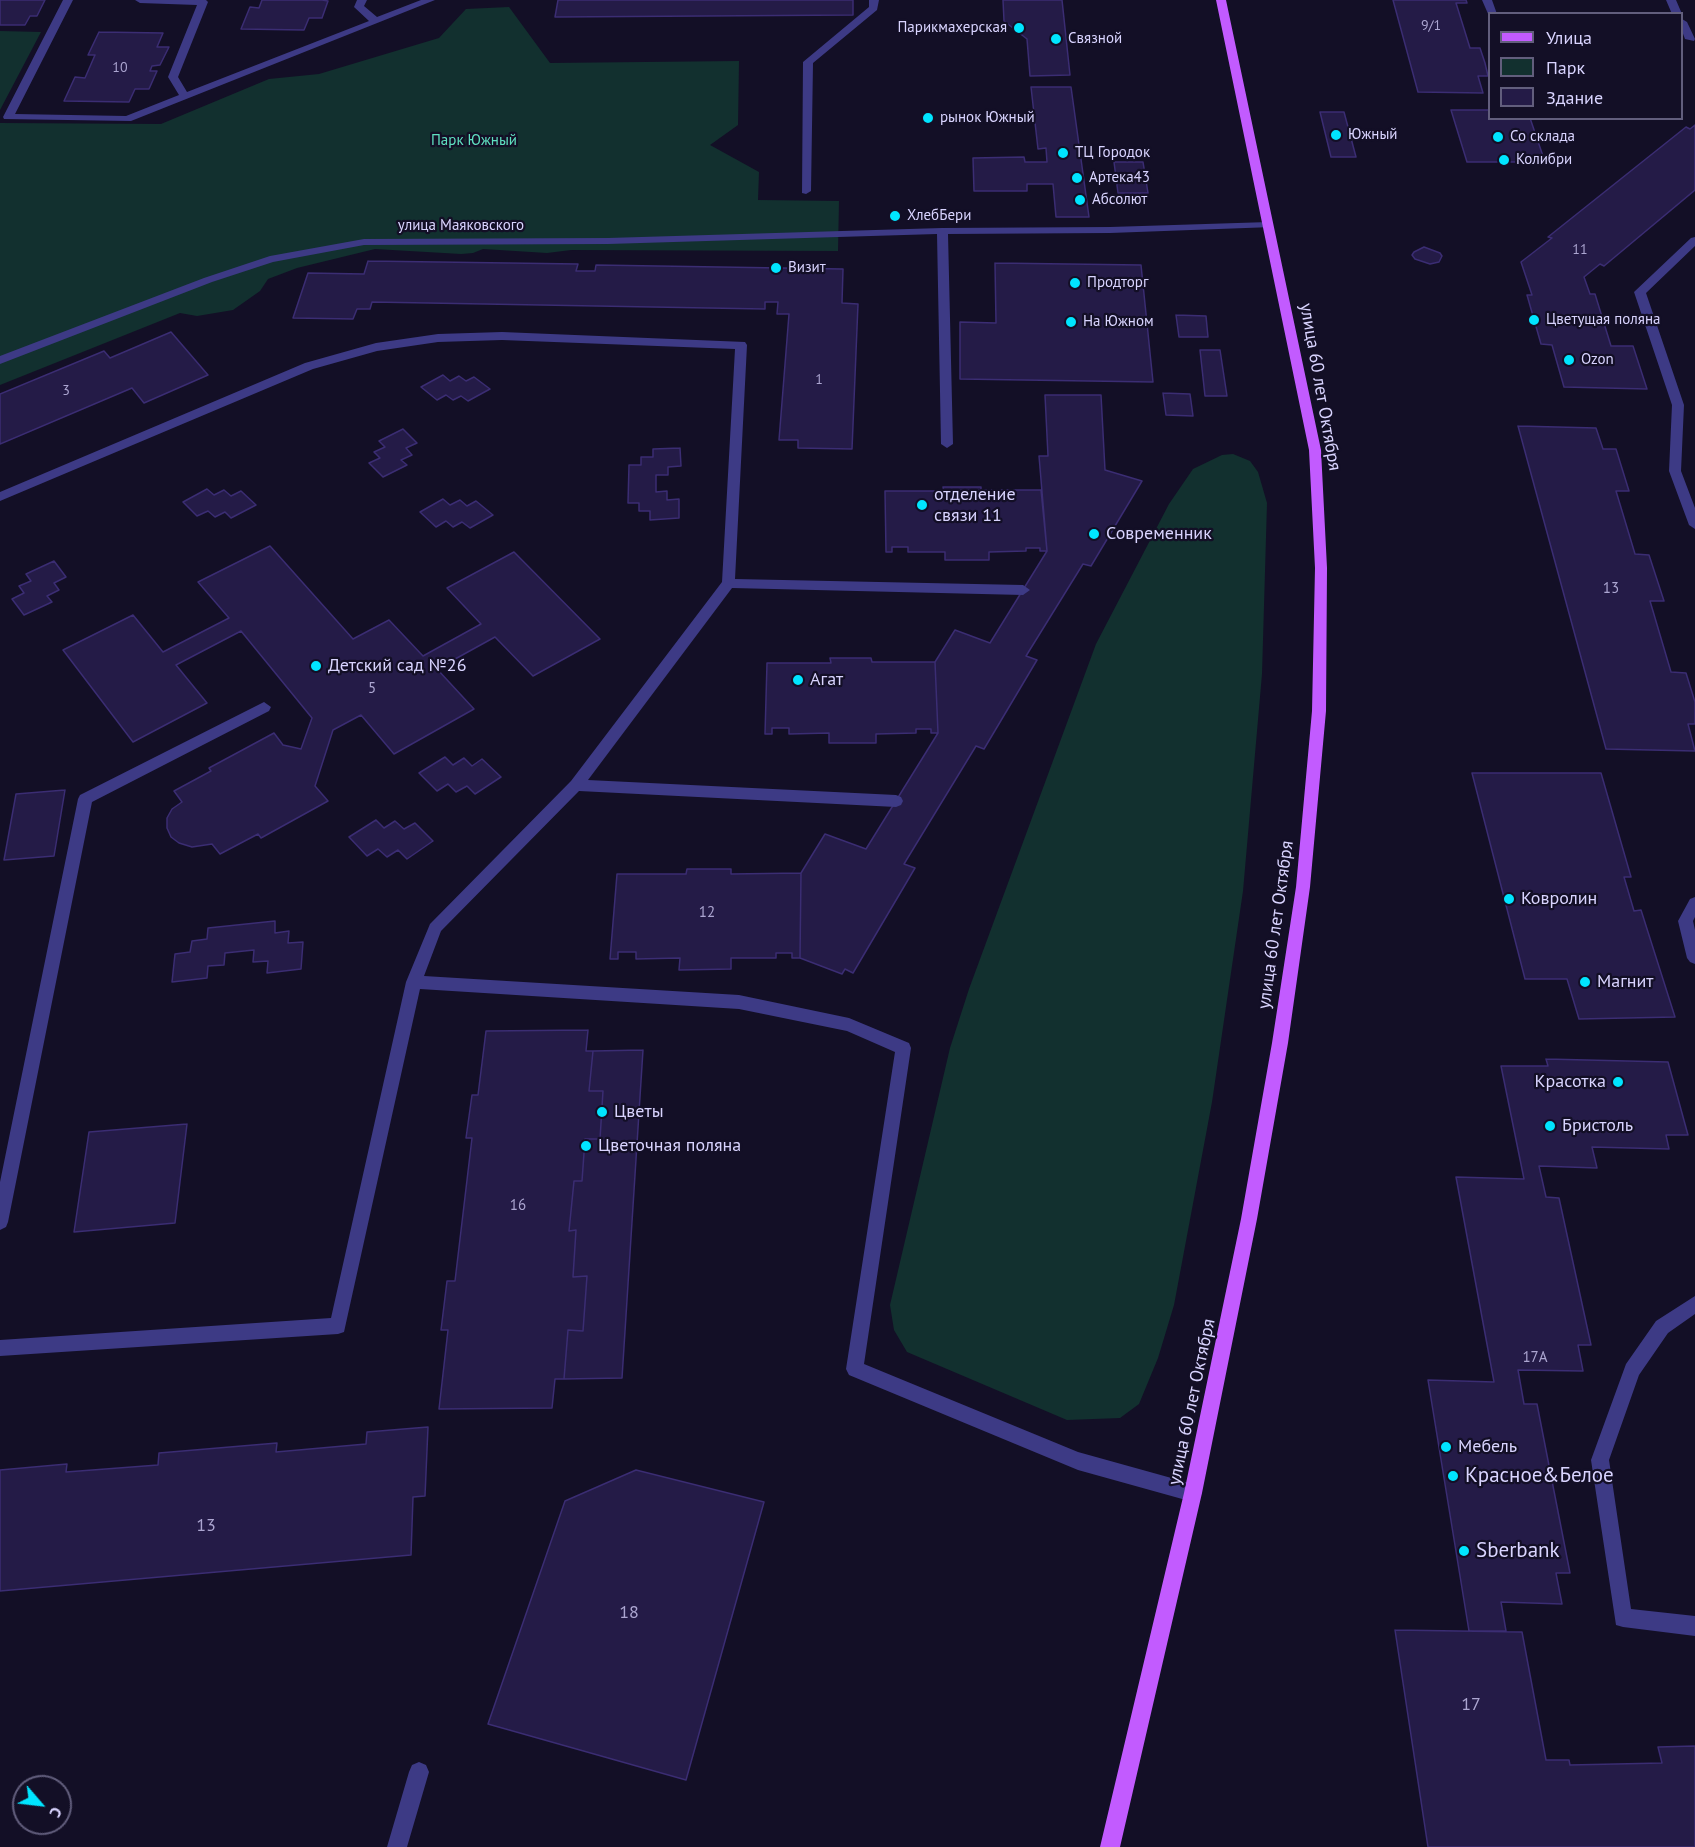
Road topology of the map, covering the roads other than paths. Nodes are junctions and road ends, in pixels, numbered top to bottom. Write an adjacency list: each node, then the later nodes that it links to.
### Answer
1 (68, 0): 11 (street)
2 (140, 0): 7 (street)
3 (362, 0): 8 (street)
4 (430, 0): 8 (street)
5 (874, 0): 12 (street)
6 (1221, 0): 13 (main road, улица 60 лет Октября)
7 (203, 1): 11 (street)
8 (375, 21): 11 (street)
9 (1683, 24): 10 (street)
10 (1689, 39)
11 (185, 96)
12 (806, 191)
13 (1269, 225): 14 (street, улица Маяковского); 31 (main road, улица 60 лет Октября)
14 (942, 231): 16 (street, улица Маяковского); 17 (street)
15 (1695, 240): 19 (street)
16 (0, 360)
17 (947, 444)
18 (0, 497): 20 (street)
19 (1695, 525)
20 (728, 583): 21 (street); 23 (street)
21 (1023, 590)
22 (264, 707): 28 (street)
23 (576, 785): 24 (street); 27 (street)
24 (896, 801)
25 (1695, 903): 26 (street)
26 (1695, 957)
27 (414, 982): 30 (street); 31 (street)
28 (0, 1222)
29 (1695, 1304): 32 (street)
30 (0, 1348)
31 (1193, 1493): 35 (main road, улица 60 лет Октября)
32 (1695, 1626)
33 (419, 1772): 34 (street)
34 (397, 1847)
35 (1110, 1847)

